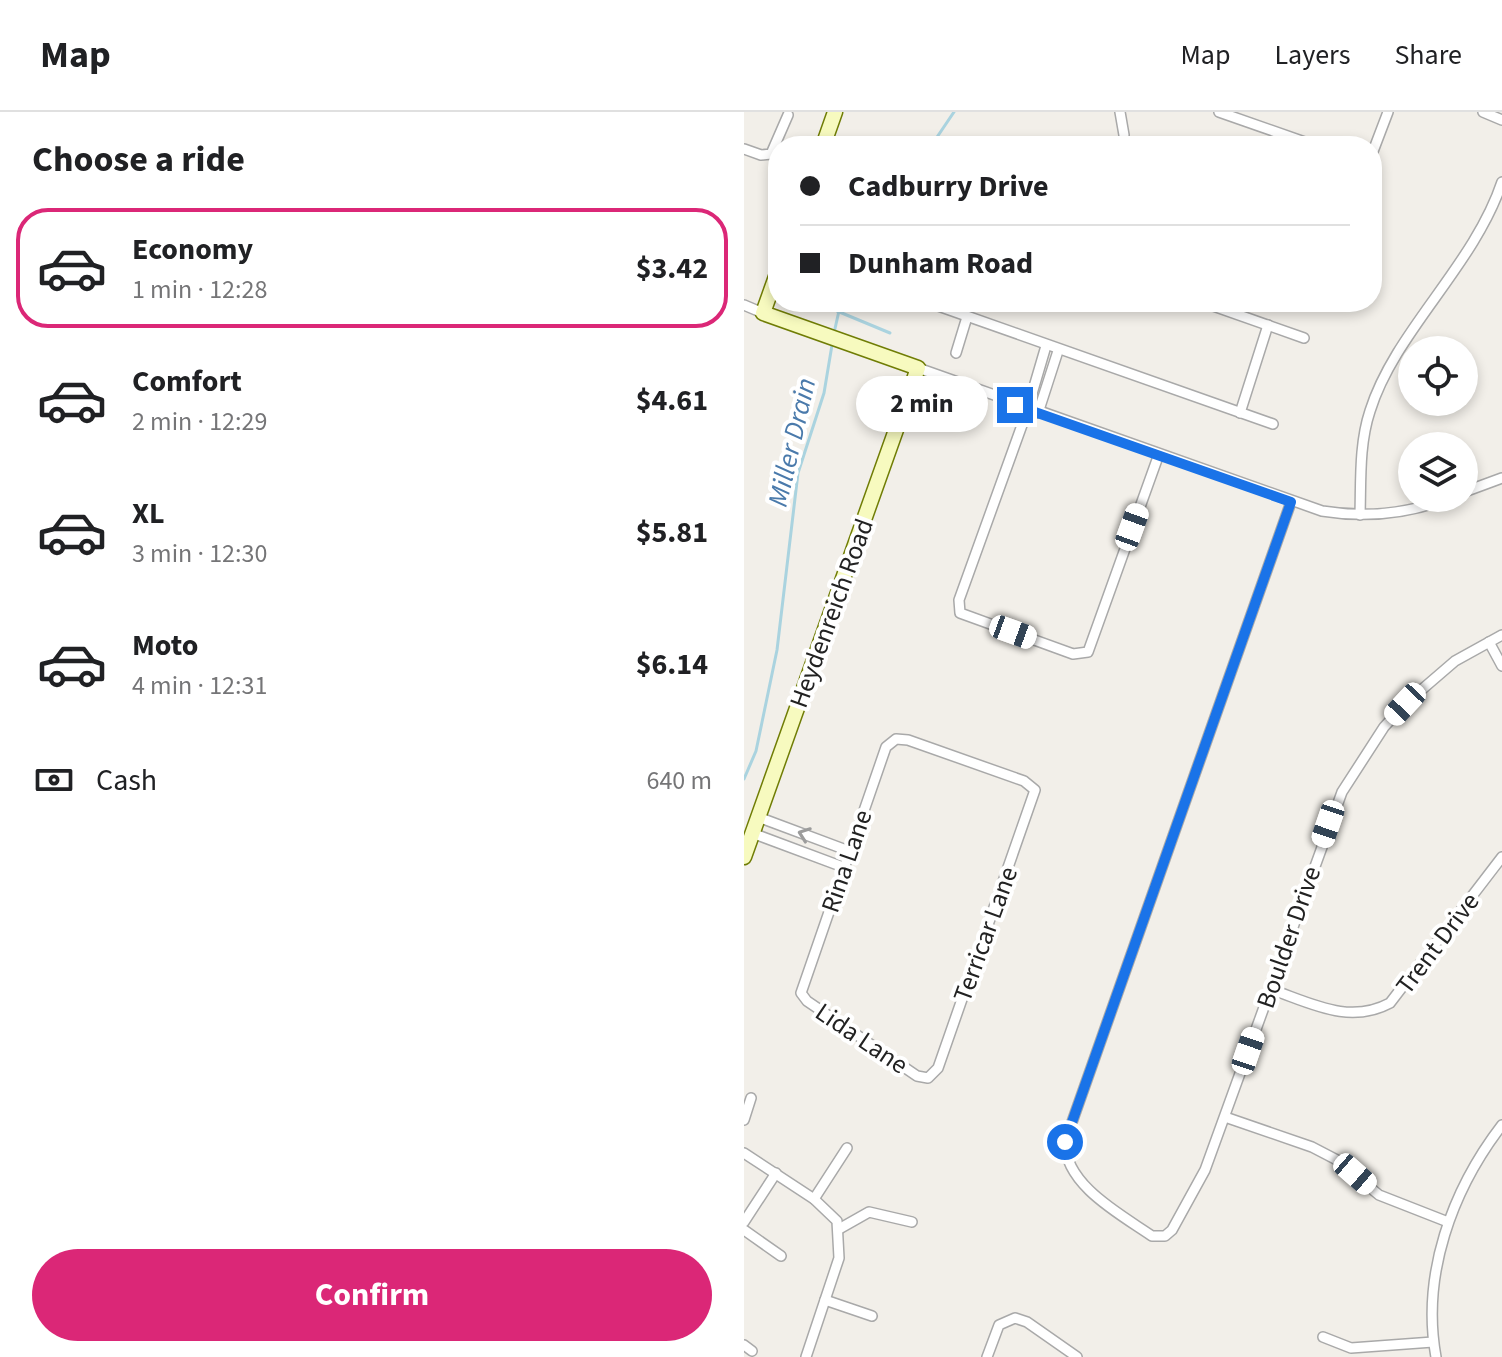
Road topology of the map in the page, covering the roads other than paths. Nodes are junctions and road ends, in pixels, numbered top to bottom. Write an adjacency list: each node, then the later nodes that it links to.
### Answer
1 (835, 112): 10 (street)
2 (1120, 112): 8 (street)
3 (1219, 112): 11 (street)
4 (1388, 112): 12 (street)
5 (1483, 112): 7 (street)
6 (788, 115): 9 (street)
7 (1502, 120)
8 (1124, 135)
9 (779, 136)
10 (827, 136)
11 (1280, 136)
12 (1379, 136)
13 (744, 149): 14 (street)
14 (768, 154)
15 (1502, 182): 37 (street)
16 (768, 299): 20 (street)
17 (744, 305): 20 (street)
18 (957, 312): 21 (street)
19 (1231, 312): 22 (street)
20 (763, 313): 27 (street)
21 (967, 317): 24 (street); 26 (street)
22 (1268, 325): 23 (street); 30 (street)
23 (1304, 338)
24 (1046, 346): 25 (street); 28 (street)
25 (1058, 351): 29 (street); 30 (street)
26 (956, 353)
27 (918, 368): 28 (street); 42 (street, Heydenreich Road)
28 (1025, 408): 29 (street); 32 (street)
29 (1038, 413): 32 (street)
30 (1240, 413): 31 (street)
31 (1273, 424)
32 (1159, 454): 35 (street)
33 (1502, 478): 34 (street)
34 (1478, 487)
35 (1291, 502): 37 (street); 52 (street, Boulder Drive)
36 (1398, 511): 37 (street)
37 (1360, 515)
38 (1502, 635): 39 (street, Boulder Drive)
39 (1489, 642): 40 (street); 49 (street, Boulder Drive)
40 (1502, 666)
41 (1035, 790): 44 (street, Rina Lane); 50 (street, Terricar Lane)
42 (758, 817): 43 (street, Heydenreich Road); 44 (street, one-way to 42)
43 (752, 833): 45 (street, Heydenreich Road); 47 (street)
44 (849, 851): 47 (street, Rina Lane)
45 (744, 857)
46 (1502, 857): 49 (street, Trent Drive)
47 (843, 867): 48 (street, Rina Lane)
48 (801, 987): 50 (street, Lida Lane)
49 (1270, 989): 52 (street, Boulder Drive)
50 (932, 1077)
51 (751, 1098): 53 (street)
52 (1225, 1117): 61 (street)
53 (744, 1120)
54 (1502, 1125): 61 (street)
55 (847, 1148): 58 (street)
56 (744, 1153): 57 (street)
57 (776, 1173): 58 (street); 59 (street)
58 (814, 1199): 62 (street)
59 (745, 1216)
60 (912, 1222): 62 (street)
61 (1448, 1222): 68 (street)
62 (839, 1229): 65 (street)
63 (744, 1230): 64 (street)
64 (781, 1256)
65 (825, 1300): 66 (street); 69 (street)
66 (872, 1316)
67 (1323, 1337): 68 (street)
68 (1433, 1342): 72 (street)
69 (806, 1357)
70 (987, 1357): 71 (street)
71 (1077, 1357)
72 (1436, 1357)

